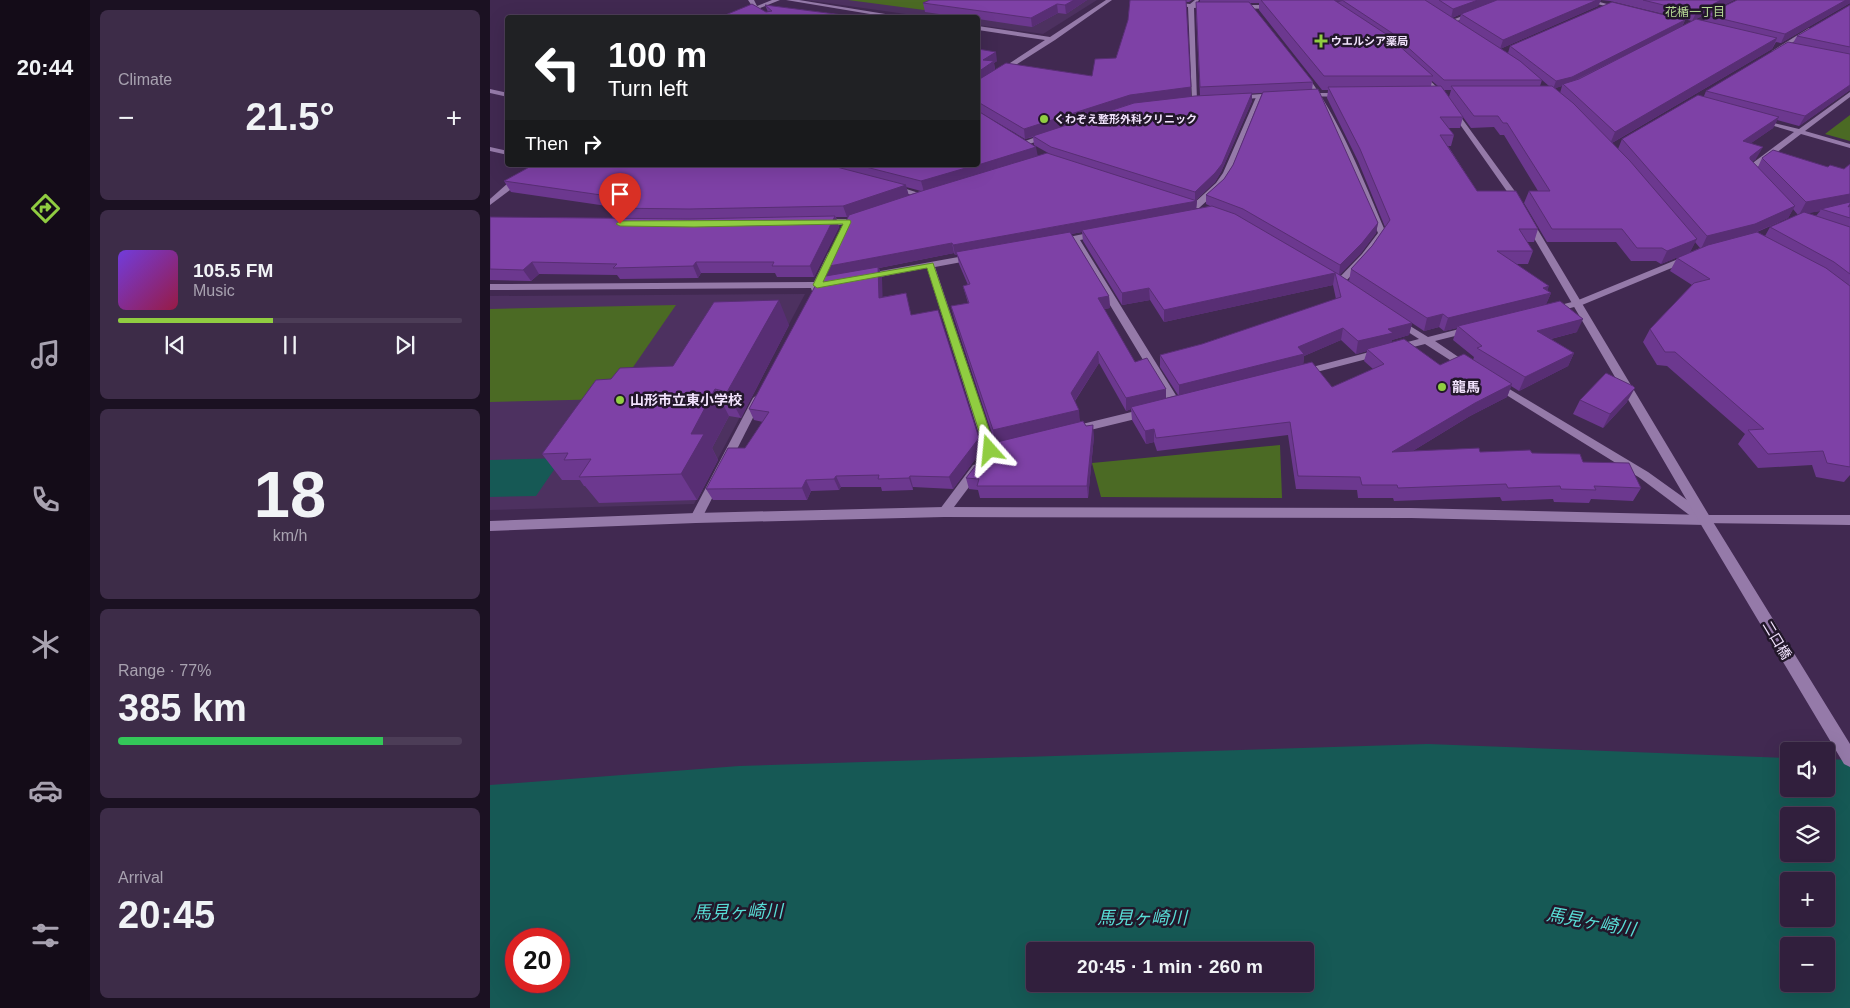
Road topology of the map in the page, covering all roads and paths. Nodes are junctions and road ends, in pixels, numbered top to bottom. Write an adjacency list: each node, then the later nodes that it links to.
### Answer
1 (751, 0): 16 (street)
2 (776, 0): 16 (street)
3 (789, 0): 21 (street)
4 (1109, 0): 25 (street)
5 (1143, 0): 10 (street)
6 (1198, 0): 10 (street)
7 (1508, 0): 22 (street)
8 (1586, 0): 13 (street)
9 (1622, 0): 13 (street)
10 (1191, 6): 11 (street); 42 (street)
11 (1221, 6)
12 (1231, 6): 14 (street)
13 (1609, 6): 17 (street); 18 (street)
14 (1251, 7): 15 (street); 19 (street)
15 (1278, 7)
16 (756, 8): 20 (street)
17 (1600, 10)
18 (1628, 10)
19 (1256, 14)
20 (766, 15)
21 (888, 15)
22 (1459, 27)
23 (1814, 27): 27 (street)
24 (980, 28): 25 (street)
25 (1052, 39): 32 (street)
26 (1772, 44): 27 (street)
27 (1781, 46): 28 (street); 29 (street)
28 (1790, 48)
29 (1766, 56)
30 (1297, 65): 35 (street)
31 (1412, 66): 75 (street, 二口橋)
32 (980, 86)
33 (490, 91): 34 (street)
34 (505, 94)
35 (1320, 94): 38 (street); 39 (street); 71 (street)
36 (1850, 94): 46 (street)
37 (1285, 95): 40 (street)
38 (1294, 95)
39 (1358, 95)
40 (1259, 96): 41 (street); 60 (street)
41 (1231, 98)
42 (1195, 100): 43 (street); 44 (street)
43 (1204, 100)
44 (1186, 102)
45 (1751, 118): 46 (street)
46 (1799, 131): 50 (street); 56 (street)
47 (1058, 132): 49 (street)
48 (1009, 136): 49 (street)
49 (1021, 144): 53 (street)
50 (1850, 146)
51 (490, 149): 52 (street)
52 (505, 152)
53 (1034, 152)
54 (541, 167): 61 (street)
55 (878, 184): 58 (street)
56 (1762, 184)
57 (934, 193): 58 (street)
58 (924, 196): 59 (street)
59 (907, 202)
60 (1184, 202)
61 (490, 203)
62 (873, 213): 63 (street)
63 (809, 222)
64 (1105, 233): 65 (street)
65 (1076, 239): 66 (street); 82 (street)
66 (1046, 244)
67 (836, 246): 72 (street)
68 (988, 254): 70 (street)
69 (1698, 254): 75 (street)
70 (930, 265): 72 (street); 83 (street)
71 (1340, 282)
72 (817, 285): 73 (street); 74 (street)
73 (490, 287)
74 (808, 302)
75 (1578, 303): 76 (street); 85 (street, 二口橋)
76 (1540, 312)
77 (1387, 314): 79 (street)
78 (1483, 326): 79 (street)
79 (1426, 340): 80 (street); 85 (street)
80 (1291, 375)
81 (763, 389): 84 (street)
82 (1065, 432)
83 (944, 512): 84 (street); 85 (street)
84 (696, 518): 87 (street)
85 (1705, 520): 86 (street); 88 (street, 二口橋)
86 (1850, 520)
87 (490, 526)
88 (1850, 759)

